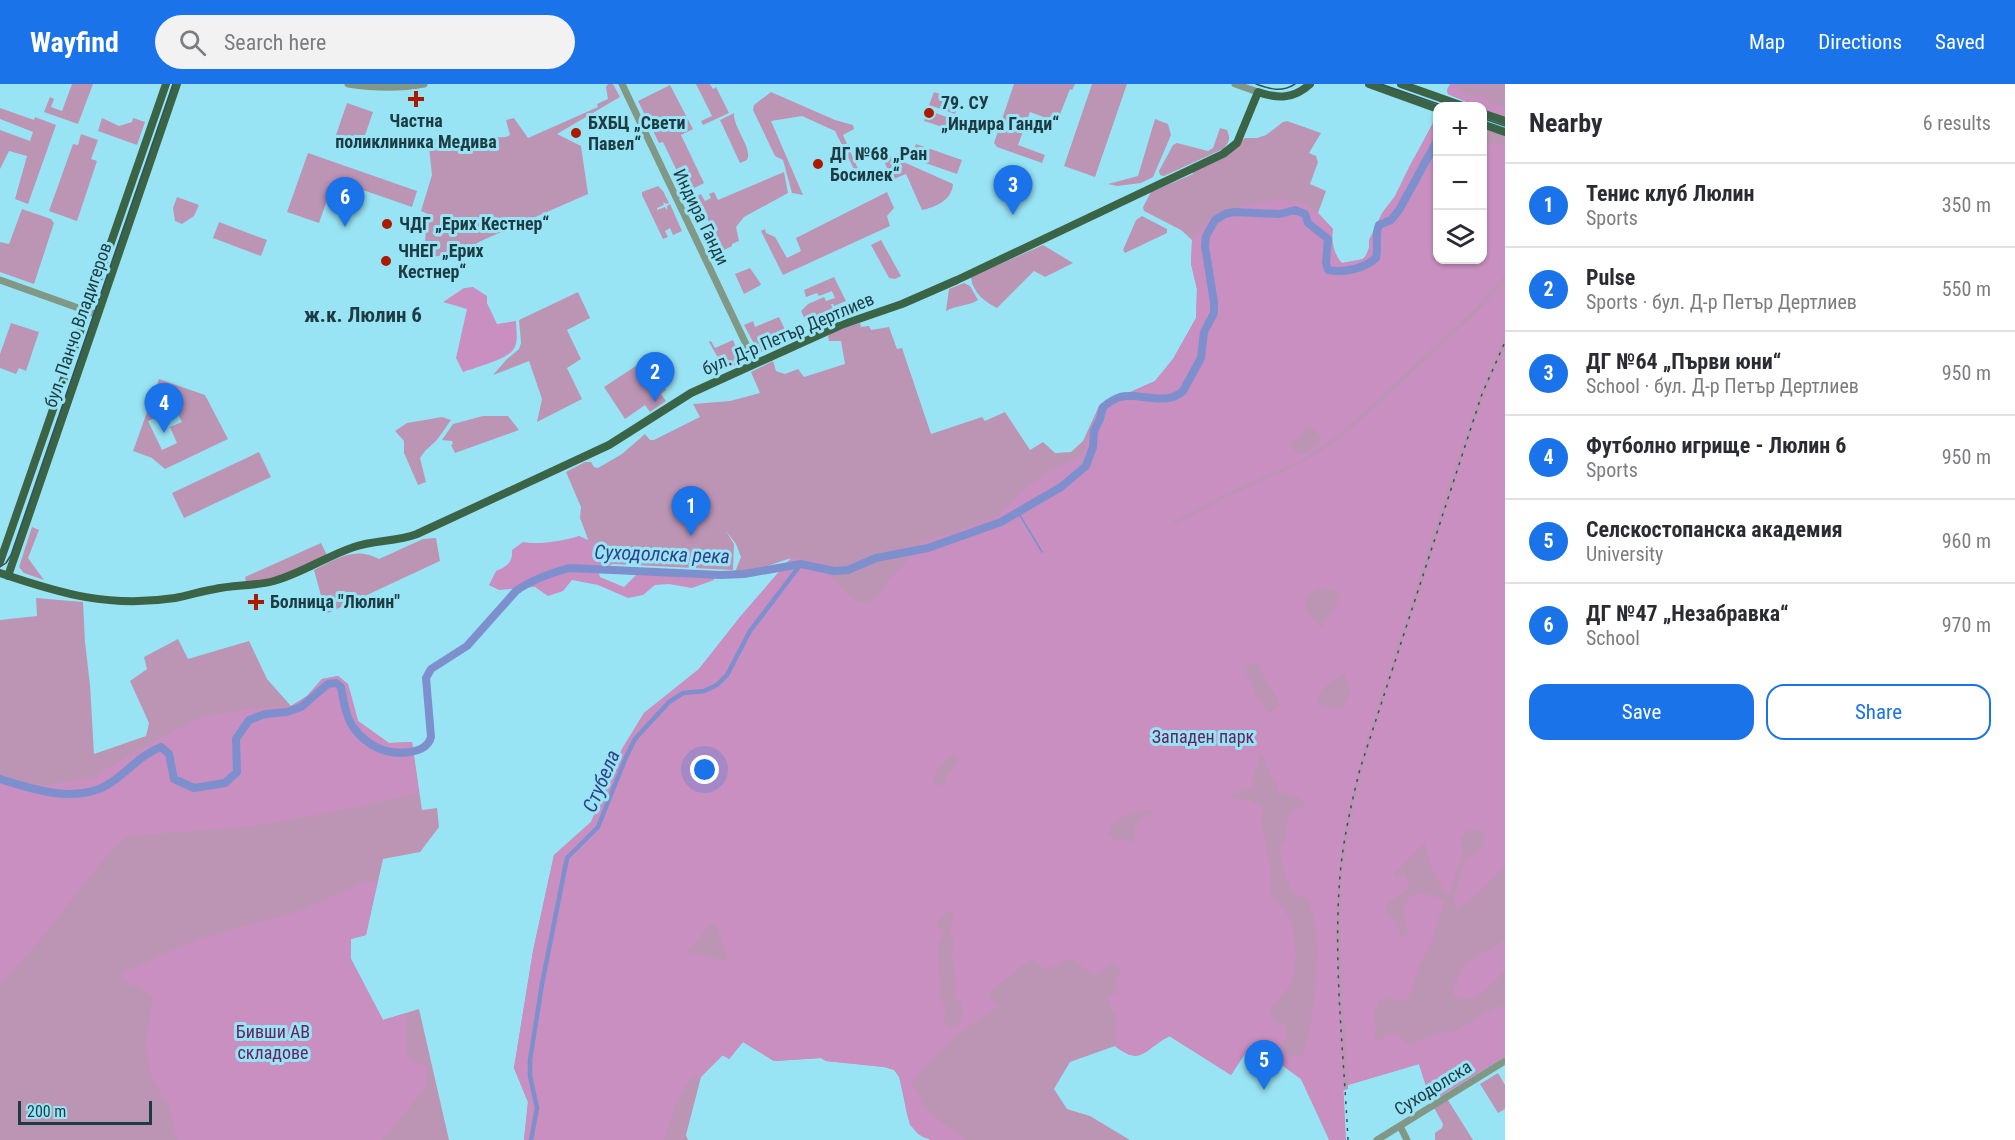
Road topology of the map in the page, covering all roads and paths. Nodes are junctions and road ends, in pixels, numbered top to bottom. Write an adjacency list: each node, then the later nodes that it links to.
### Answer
1 (166, 84): 18 (main road, бул. Панчо Владигеров)
2 (177, 84): 19 (main road, бул. Панчо Владигеров)
3 (348, 84): 4 (street)
4 (424, 84)
5 (622, 84): 20 (street, Индира Ганди)
6 (1235, 84): 10 (street)
7 (1310, 84): 10 (main road)
8 (1369, 84): 12 (main road)
9 (1401, 84): 11 (main road)
10 (1258, 92): 20 (main road, бул. Д-р Петър Дертлиев)
11 (1452, 102)
12 (1433, 108)
13 (1487, 115): 14 (main road)
14 (1505, 121)
15 (1487, 126): 16 (main road)
16 (1505, 132)
17 (0, 280): 18 (street)
18 (86, 311): 19 (street); 21 (main road, бул. Панчо Владигеров)
19 (98, 315): 22 (main road, бул. Панчо Владигеров)
20 (755, 363): 22 (main road, бул. Д-р Петър Дертлиев)
21 (0, 562)
22 (4, 575)
23 (1505, 1061): 24 (street, Суходолска)
24 (1400, 1126): 25 (street, Суходолска); 26 (street)
25 (1377, 1140)
26 (1407, 1140)

